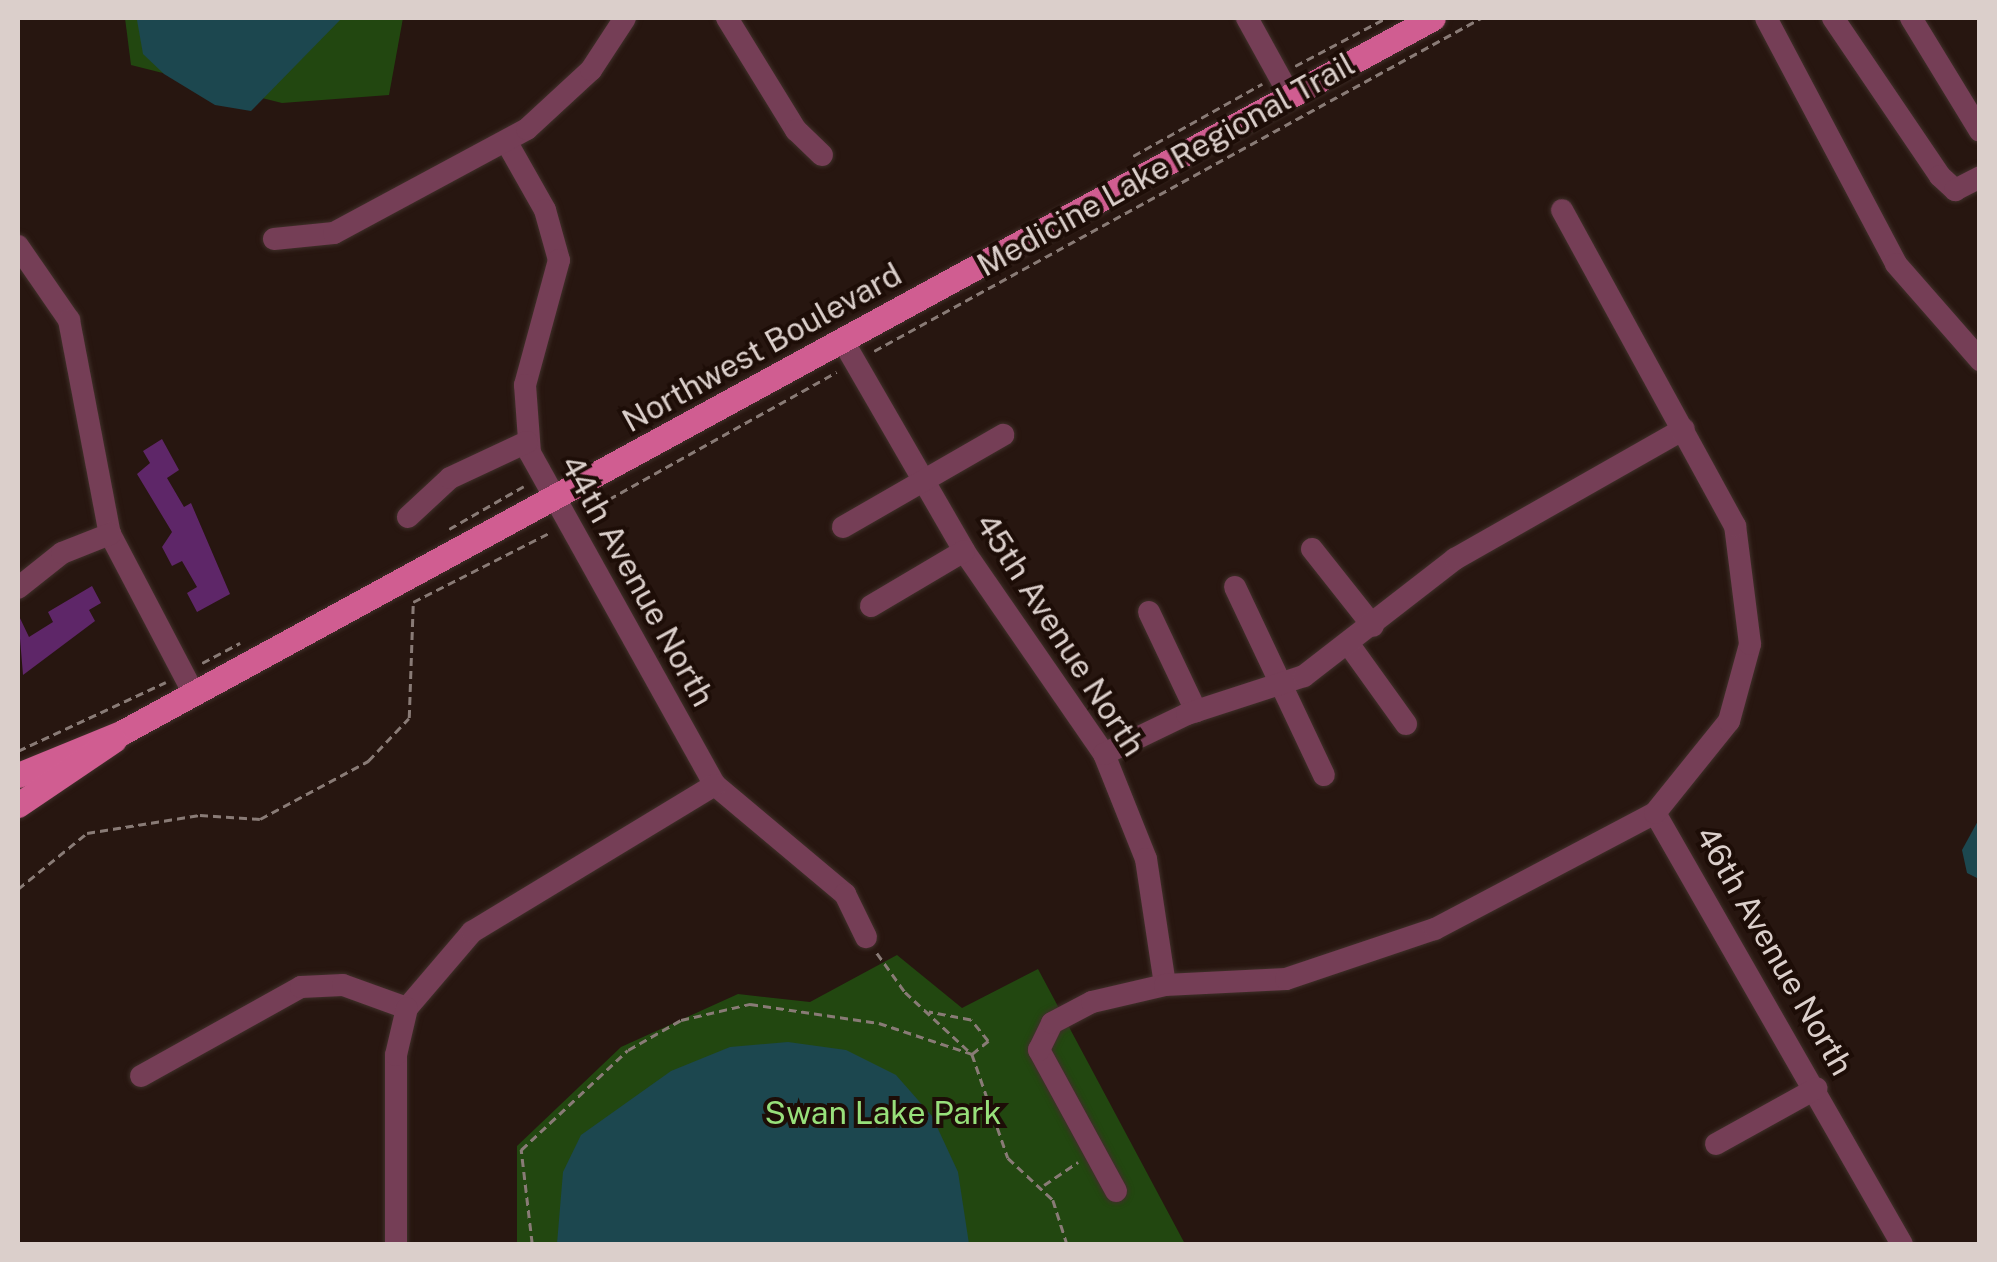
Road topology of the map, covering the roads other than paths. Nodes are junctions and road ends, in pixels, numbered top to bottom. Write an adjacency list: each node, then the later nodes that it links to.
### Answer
1 (625, 18): 10 (street)
2 (726, 18): 11 (street)
3 (1248, 18): 8 (street)
4 (1433, 18): 8 (main road, Northwest Boulevard)
5 (1766, 18): 17 (street)
6 (1833, 18): 12 (street)
7 (1910, 18): 9 (street)
8 (1290, 96): 16 (main road, Northwest Boulevard)
9 (1980, 131)
10 (506, 141): 14 (street); 20 (street, 44th Avenue North)
11 (822, 155)
12 (1980, 177)
13 (1562, 210): 18 (street, 46th Avenue North)
14 (274, 239)
15 (18, 246): 25 (street)
16 (844, 341): 21 (street, 45th Avenue North); 22 (main road, Northwest Boulevard)
17 (1980, 360)
18 (1684, 429): 32 (street); 44 (street, 46th Avenue North)
19 (1004, 435): 21 (street)
20 (528, 442): 22 (street, 44th Avenue North); 23 (street)
21 (924, 481): 24 (street); 27 (street, 45th Avenue North)
22 (553, 500): 35 (main road, Northwest Boulevard); 42 (street, 44th Avenue North)
23 (408, 517)
24 (843, 527)
25 (110, 534): 29 (street); 35 (street)
26 (1312, 549): 32 (street)
27 (964, 551): 30 (street); 39 (street, 45th Avenue North)
28 (1236, 587): 34 (street)
29 (18, 588)
30 (872, 606)
31 (1148, 612): 36 (street)
32 (1373, 626): 33 (street)
33 (1350, 646): 34 (street); 37 (street)
34 (1285, 684): 36 (street); 41 (street)
35 (194, 694): 38 (main road, Northwest Boulevard)
36 (1196, 712): 39 (street)
37 (1406, 724)
38 (122, 734): 40 (main road, Northwest Boulevard); 43 (main road, Northwest Boulevard)
39 (1104, 754): 46 (street, 45th Avenue North)
40 (18, 775)
41 (1324, 775)
42 (715, 786): 45 (street, 44th Avenue North); 47 (street)
43 (18, 805)
44 (1655, 813): 46 (street); 49 (street, 46th Avenue North)
45 (866, 937)
46 (1165, 985): 51 (street)
47 (407, 1008): 48 (street); 52 (street)
48 (141, 1076)
49 (1817, 1088): 50 (street); 53 (street, 46th Avenue North)
50 (1716, 1144)
51 (1116, 1191)
52 (396, 1244)
53 (1902, 1244)

